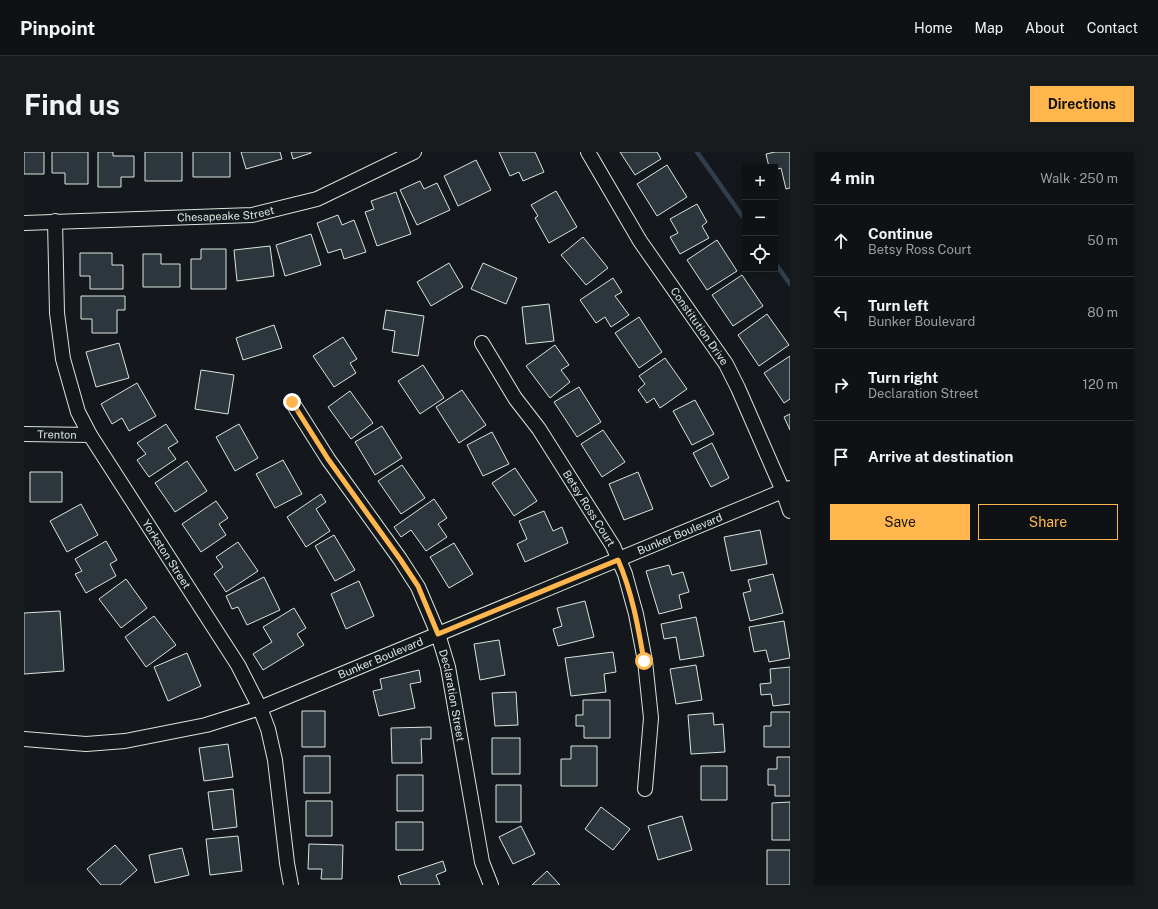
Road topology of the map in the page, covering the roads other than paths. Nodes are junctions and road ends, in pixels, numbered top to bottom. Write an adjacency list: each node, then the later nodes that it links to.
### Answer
1 (414, 152): 3 (street, Chesapeake Street)
2 (588, 152): 9 (street, Constitution Drive)
3 (55, 221): 4 (street, Chesapeake Street); 8 (street, Yorkston Street)
4 (24, 223)
5 (482, 343): 11 (street, Betsy Ross Court)
6 (292, 402): 12 (street, Declaration Street)
7 (24, 434): 8 (street, Trenton)
8 (90, 435): 13 (street, Yorkston Street)
9 (787, 490): 10 (street, Constitution Drive); 11 (street, Bunker Boulevard)
10 (790, 511)
11 (618, 560): 12 (street, Bunker Boulevard); 15 (street, Betsy Ross Court)
12 (438, 634): 13 (street, Bunker Boulevard); 17 (street, Declaration Street)
13 (260, 708): 14 (street, Bunker Boulevard); 16 (street, Yorkston Street)
14 (24, 739)
15 (644, 789)
16 (291, 885)
17 (491, 885)

